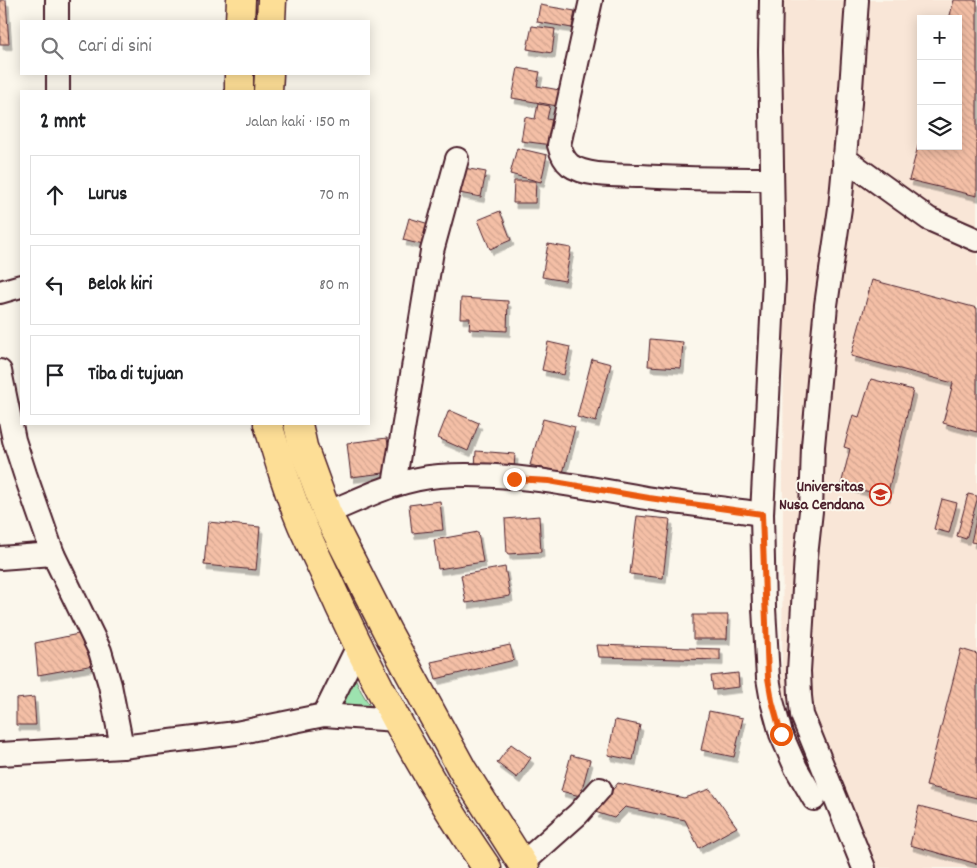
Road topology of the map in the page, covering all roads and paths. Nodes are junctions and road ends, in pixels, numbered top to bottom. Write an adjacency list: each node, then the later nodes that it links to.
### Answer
1 (57, 0): 7 (street)
2 (241, 0): 8 (highway)
3 (272, 0): 9 (highway)
4 (591, 0): 18 (street)
5 (771, 0): 18 (street)
6 (857, 0): 16 (street)
7 (57, 20)
8 (240, 20)
9 (272, 20)
10 (58, 75): 13 (street)
11 (239, 75): 14 (highway)
12 (269, 75): 15 (highway)
13 (58, 90)
14 (239, 90)
15 (268, 90)
16 (844, 158): 19 (street); 39 (street)
17 (457, 159): 25 (street)
18 (772, 179): 27 (street)
19 (977, 240)
20 (20, 286): 21 (street)
21 (0, 292)
22 (0, 371): 28 (street)
23 (268, 425): 30 (highway)
24 (298, 425): 26 (highway)
25 (394, 485): 26 (street); 27 (street)
26 (328, 513): 37 (highway)
27 (762, 514): 36 (street)
28 (53, 554): 29 (street); 33 (street)
29 (0, 558)
30 (358, 646): 31 (street); 32 (highway)
31 (324, 715): 32 (street); 33 (street)
32 (397, 720): 38 (highway)
33 (122, 747): 34 (street)
34 (0, 754)
35 (600, 790): 37 (street)
36 (814, 799)
37 (523, 866)
38 (487, 868)
39 (864, 868)

